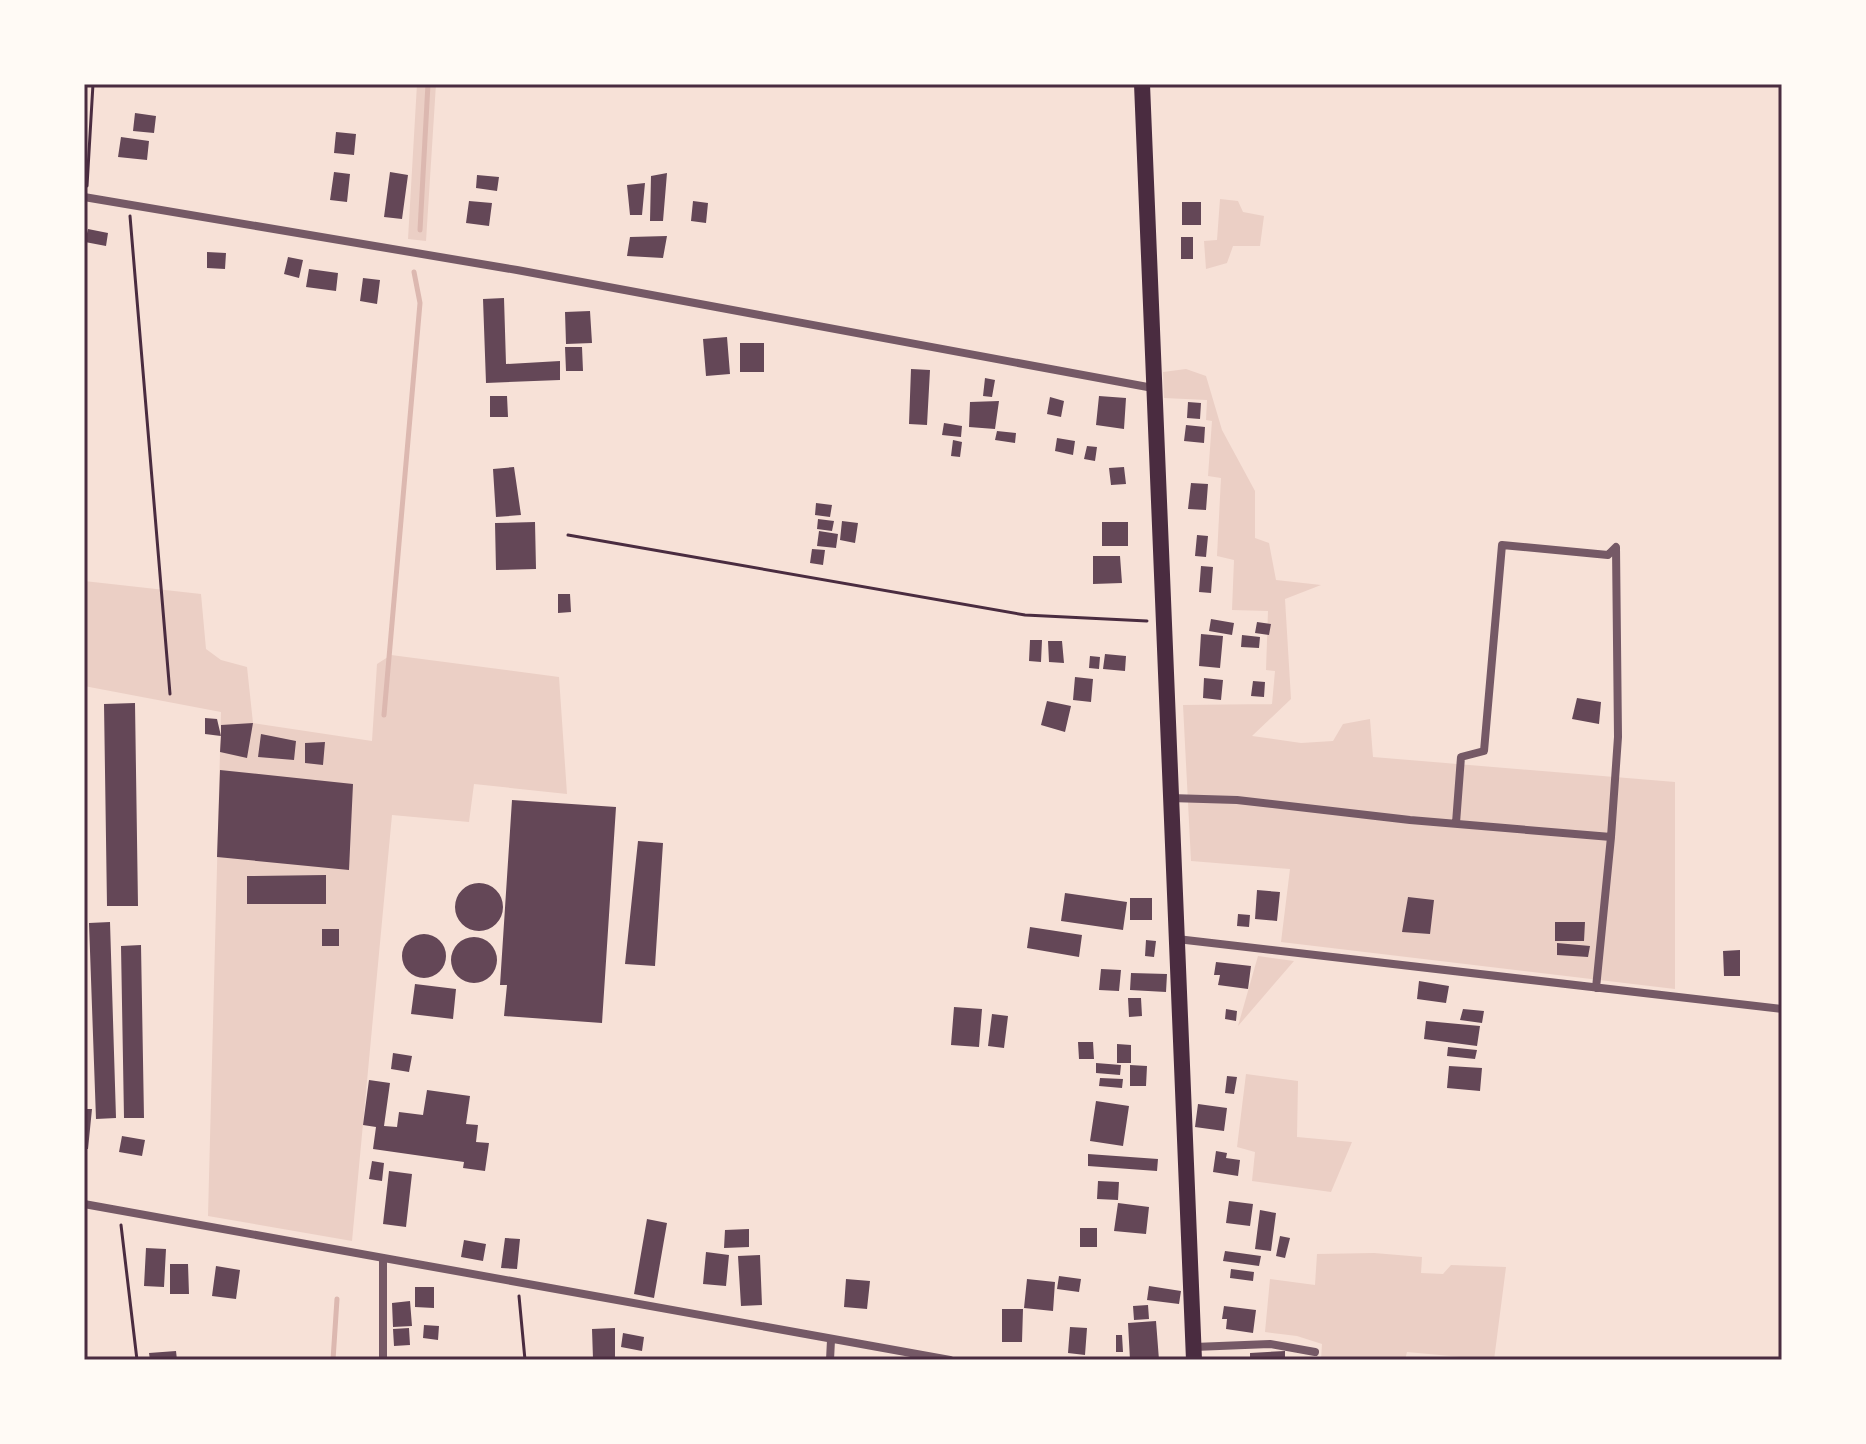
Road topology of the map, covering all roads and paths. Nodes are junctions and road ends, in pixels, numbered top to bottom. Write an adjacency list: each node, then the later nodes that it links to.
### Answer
1 (93, 84): 3 (path)
2 (1142, 84): 5 (main road)
3 (85, 197): 4 (street)
4 (129, 205): 5 (street); 8 (path)
5 (1153, 388): 7 (main road)
6 (568, 535): 7 (path)
7 (1163, 621): 9 (main road)
8 (170, 694)
9 (1170, 798): 10 (street); 12 (main road)
10 (1456, 823): 11 (street); 11 (street)
11 (1611, 837): 13 (street)
12 (1177, 939): 13 (street); 21 (main road)
13 (1596, 988): 14 (street)
14 (1782, 1009)
15 (84, 1204): 16 (street)
16 (120, 1210): 17 (street); 22 (path)
17 (383, 1258): 18 (street); 23 (street)
18 (518, 1283): 19 (street); 24 (path)
19 (831, 1340): 25 (street); 26 (street)
20 (1315, 1352): 21 (street)
21 (1194, 1353)
22 (137, 1360)
23 (383, 1360)
24 (525, 1360)
25 (830, 1360)
26 (950, 1360)

